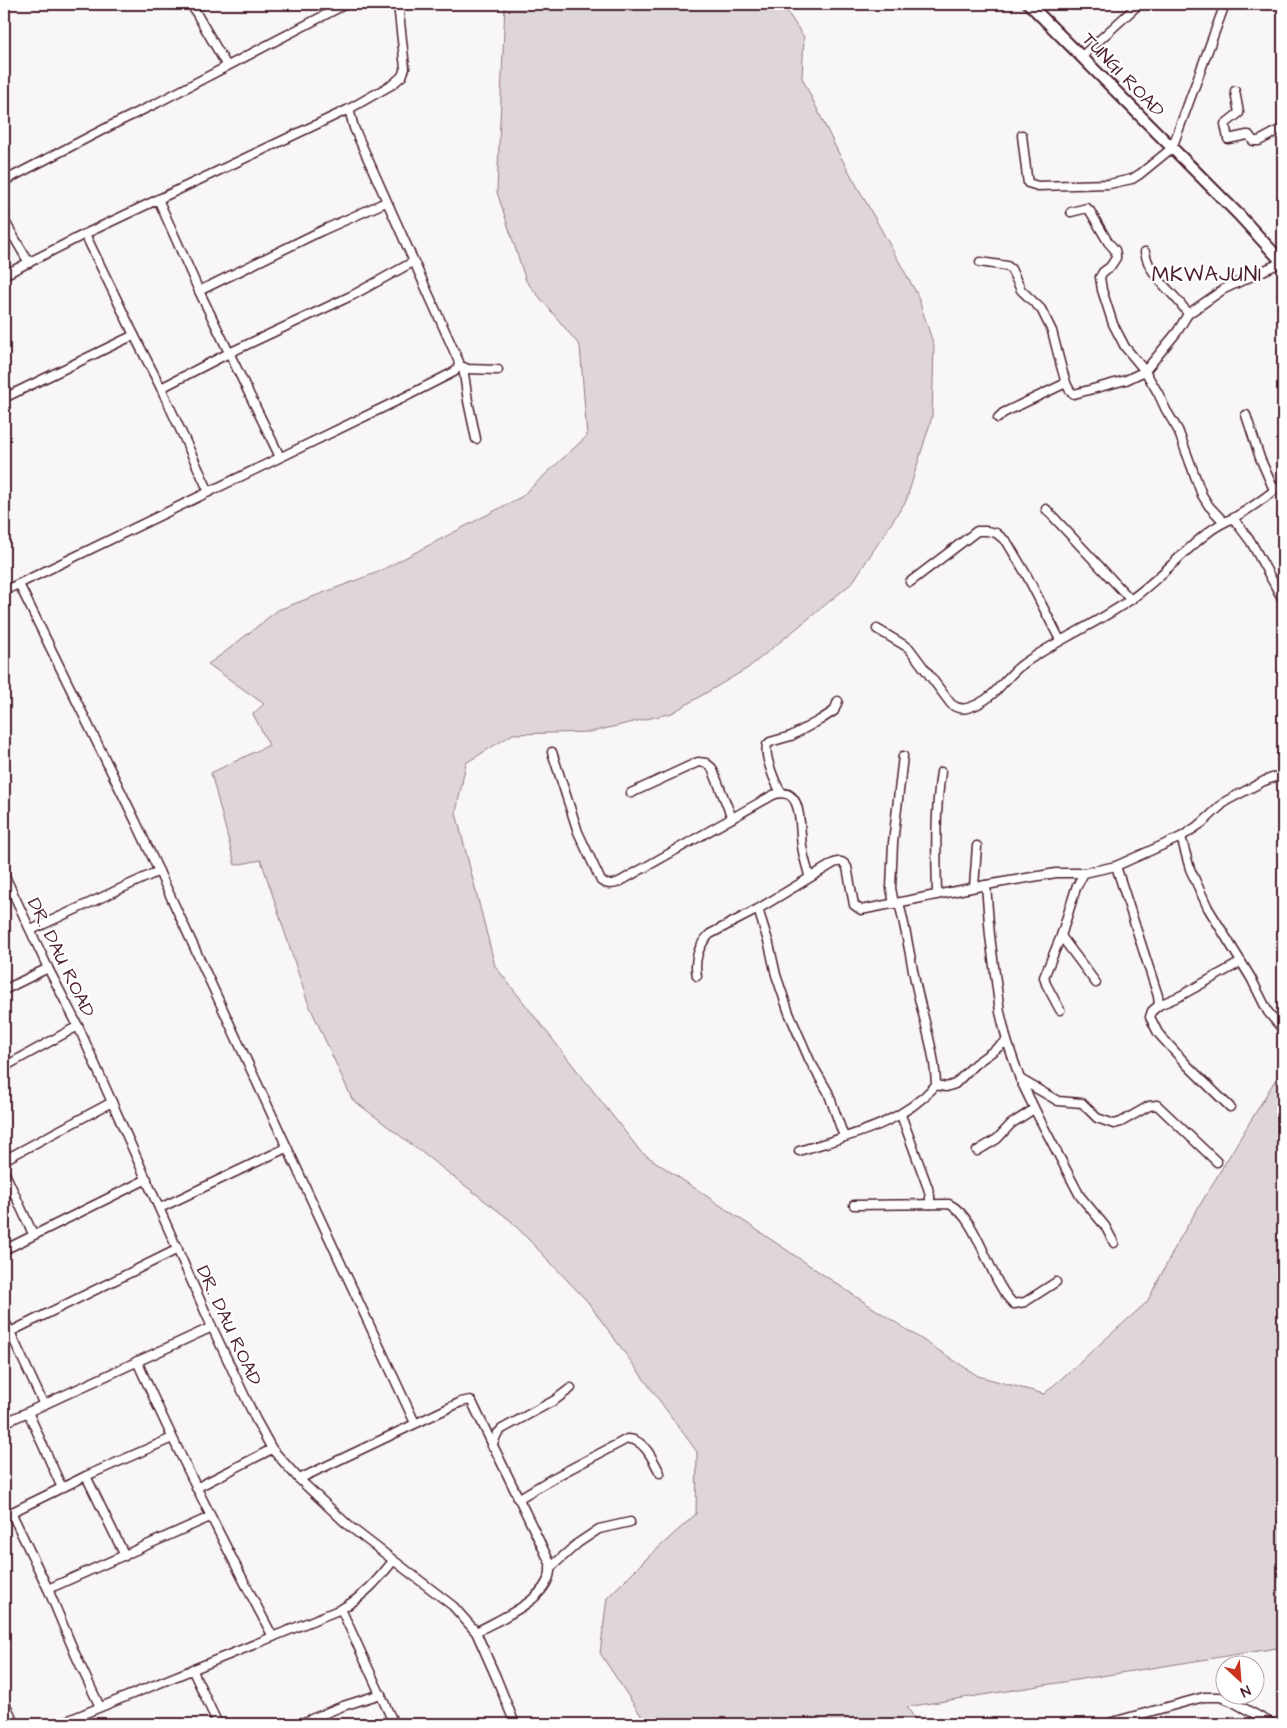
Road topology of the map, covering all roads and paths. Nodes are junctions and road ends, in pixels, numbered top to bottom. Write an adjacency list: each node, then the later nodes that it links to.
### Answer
1 (191, 4): 8 (street)
2 (346, 4): 8 (street)
3 (398, 4): 10 (street)
4 (1029, 4): 7 (main road, TUNGI ROAD)
5 (1139, 4): 7 (street)
6 (1225, 4): 13 (street)
7 (1082, 56): 13 (main road, TUNGI ROAD)
8 (227, 66): 14 (street)
9 (1235, 91): 11 (street)
10 (349, 109): 15 (street); 16 (street)
11 (1283, 128)
12 (1022, 135): 13 (street)
13 (1172, 148): 24 (main road, TUNGI ROAD)
14 (4, 181)
15 (158, 199): 19 (street); 26 (street)
16 (386, 202): 21 (street); 26 (street)
17 (1071, 212): 32 (street)
18 (5, 214): 23 (street)
19 (85, 234): 23 (street); 28 (street)
20 (1145, 252): 27 (street)
21 (413, 262): 29 (street); 30 (street)
22 (980, 262): 33 (street)
23 (29, 263): 25 (street)
24 (1283, 263): 27 (street)
25 (4, 275)
26 (199, 291): 29 (street)
27 (1188, 314): 32 (street)
28 (134, 336): 34 (street); 35 (street)
29 (229, 353): 34 (street); 39 (street)
30 (461, 366): 31 (street); 38 (street); 39 (street)
31 (498, 370)
32 (1145, 371): 33 (street); 45 (street)
33 (1066, 383): 37 (street)
34 (161, 388): 42 (street)
35 (4, 398)
36 (1246, 415): 41 (street)
37 (998, 418)
38 (476, 439)
39 (280, 457): 42 (street)
40 (1283, 484): 41 (street)
41 (1274, 490): 44 (street)
42 (209, 492): 47 (street)
43 (1046, 509): 49 (street)
44 (1233, 518): 45 (street); 50 (street)
45 (1223, 521): 49 (street)
46 (910, 582): 52 (street)
47 (19, 584): 48 (street); 64 (street)
48 (4, 591)
49 (1131, 600): 52 (street)
50 (1283, 600)
51 (877, 629): 52 (street)
52 (1060, 640)
53 (838, 700): 58 (street)
54 (552, 752): 60 (street)
55 (903, 756): 72 (street)
56 (941, 772): 71 (street)
57 (1283, 774): 61 (street)
58 (781, 792): 60 (street); 67 (street)
59 (631, 793): 60 (street)
60 (732, 818)
61 (1180, 837): 63 (street); 76 (street)
62 (977, 846): 69 (street)
63 (1116, 866): 65 (street); 81 (street)
64 (159, 871): 74 (street); 94 (street)
65 (1084, 873): 68 (street); 75 (street)
66 (4, 874): 70 (street, DR. DAU ROAD)
67 (809, 876): 72 (street); 73 (street)
68 (986, 885): 69 (street); 85 (street)
69 (974, 887): 71 (street)
70 (7, 890): 74 (street, DR. DAU ROAD)
71 (937, 894): 72 (street)
72 (897, 903): 88 (street)
73 (758, 909): 78 (street); 93 (street)
74 (31, 930): 77 (street, DR. DAU ROAD)
75 (1061, 936): 79 (street); 82 (street)
76 (1241, 962): 81 (street); 84 (street)
77 (48, 968): 80 (street); 83 (street, DR. DAU ROAD)
78 (696, 976)
79 (1096, 983)
80 (4, 990)
81 (1159, 1005): 90 (street)
82 (1060, 1010)
83 (78, 1026): 86 (street); 89 (street, DR. DAU ROAD)
84 (1283, 1030)
85 (1007, 1041): 87 (street); 88 (street)
86 (4, 1067)
87 (1020, 1079): 91 (street); 98 (street)
88 (936, 1085): 92 (street)
89 (112, 1102): 97 (street); 100 (street, DR. DAU ROAD)
90 (1230, 1107)
91 (1034, 1108): 96 (street); 105 (street)
92 (901, 1115): 93 (street); 101 (street)
93 (844, 1137): 95 (street)
94 (286, 1148): 103 (street); 117 (street)
95 (799, 1151)
96 (977, 1151)
97 (4, 1160)
98 (1217, 1162)
99 (4, 1171): 104 (street)
100 (147, 1179): 103 (street, DR. DAU ROAD); 104 (street)
101 (930, 1204): 102 (street); 108 (street)
102 (854, 1205)
103 (160, 1208): 107 (street, DR. DAU ROAD)
104 (34, 1234): 106 (street)
105 (1114, 1243)
106 (4, 1250)
107 (178, 1250): 110 (street, DR. DAU ROAD); 111 (street)
108 (1056, 1282)
109 (4, 1319): 111 (street)
110 (212, 1327): 112 (street); 120 (street, DR. DAU ROAD)
111 (10, 1332): 114 (street)
112 (137, 1361): 114 (street); 118 (street)
113 (571, 1388): 119 (street)
114 (44, 1405): 115 (street)
115 (28, 1412): 116 (street); 124 (street)
116 (4, 1423)
117 (415, 1424): 119 (street); 123 (street)
118 (172, 1438): 122 (street); 125 (street)
119 (492, 1446): 126 (street)
120 (272, 1449): 123 (street, DR. DAU ROAD); 125 (street)
121 (660, 1473): 126 (street)
122 (86, 1476): 124 (street); 130 (street)
123 (299, 1479): 131 (street, DR. DAU ROAD)
124 (62, 1488): 127 (street)
125 (196, 1488): 128 (street)
126 (518, 1499): 132 (street)
127 (7, 1514): 133 (street)
128 (210, 1517): 130 (street); 136 (street)
129 (630, 1522): 132 (street)
130 (125, 1556): 133 (street)
131 (393, 1562): 134 (street); 135 (street, DR. DAU ROAD)
132 (550, 1568): 135 (street)
133 (48, 1590): 140 (street)
134 (341, 1609): 136 (street); 138 (street)
135 (476, 1632): 146 (street, DR. DAU ROAD)
136 (273, 1636): 137 (street)
137 (192, 1669): 140 (street); 143 (street)
138 (380, 1694): 144 (street); 145 (street)
139 (4, 1701): 141 (street)
140 (100, 1707): 142 (street)
141 (15, 1724)
142 (59, 1724)
143 (218, 1724)
144 (299, 1724)
145 (394, 1724)
146 (515, 1724)
147 (1105, 1724): 148 (street)
148 (1273, 1724)

